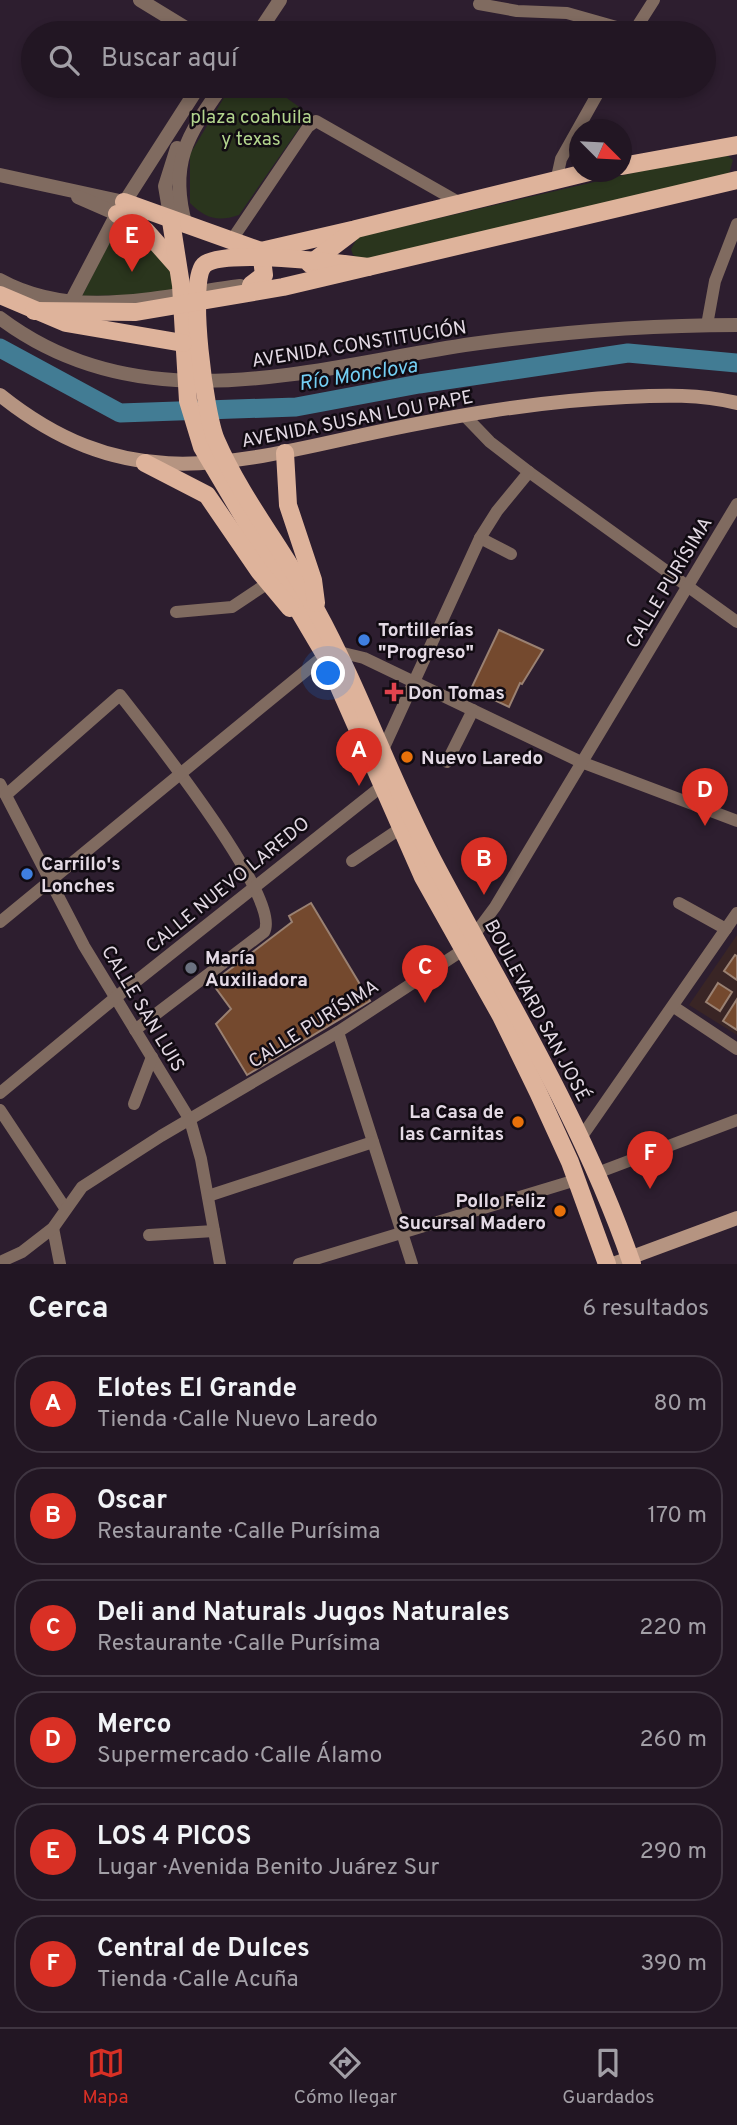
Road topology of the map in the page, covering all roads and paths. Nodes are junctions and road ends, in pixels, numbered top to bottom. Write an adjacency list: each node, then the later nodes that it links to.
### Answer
1 (140, 0): 5 (street)
2 (280, 0): 6 (street)
3 (654, 0): 8 (street)
4 (480, 4): 7 (street)
5 (174, 21)
6 (266, 21)
7 (593, 21)
8 (641, 21)
9 (191, 98): 14 (street)
10 (214, 98): 12 (street)
11 (595, 98): 18 (street)
12 (195, 125): 20 (street); 23 (street)
13 (734, 146): 15 (main road)
14 (158, 148): 20 (street); 22 (street)
15 (632, 164)
16 (0, 175): 22 (street)
17 (569, 175): 18 (main road)
18 (557, 177): 21 (main road)
19 (737, 180): 29 (main road)
20 (164, 186): 23 (street)
21 (460, 203): 25 (main road); 26 (street)
22 (121, 208): 23 (main road); 31 (main road); 34 (street)
23 (178, 224): 26 (main road); 31 (main road)
24 (737, 224): 37 (street)
25 (351, 233): 27 (main road); 28 (main road); 29 (main road)
26 (231, 241): 27 (main road)
27 (262, 254): 28 (main road); 31 (main road); 32 (main road)
28 (313, 262): 29 (main road); 32 (main road)
29 (362, 266): 35 (main road)
30 (0, 281): 34 (street)
31 (186, 281): 39 (main road); 49 (main road)
32 (251, 285): 34 (street)
33 (0, 295): 35 (main road)
34 (71, 302)
35 (34, 311): 39 (main road)
36 (0, 318): 37 (street, AVENIDA CONSTITUCIÓN)
37 (707, 325): 38 (street, AVENIDA CONSTITUCIÓN)
38 (737, 325)
39 (183, 342): 49 (main road)
40 (0, 396): 44 (main road, AVENIDA SUSAN LOU PAPE)
41 (737, 403): 42 (main road, AVENIDA SUSAN LOU PAPE)
42 (464, 415): 43 (main road, AVENIDA SUSAN LOU PAPE); 45 (street)
43 (285, 453): 44 (main road, AVENIDA SUSAN LOU PAPE); 53 (main road)
44 (145, 463): 50 (main road)
45 (529, 472): 47 (street); 51 (street)
46 (737, 504): 51 (street, CALLE PURÍSIMA)
47 (480, 538): 48 (street); 56 (street)
48 (511, 554)
49 (279, 560): 53 (main road, BOULEVARD SAN JOSÉ)
50 (268, 583): 52 (street); 53 (main road)
51 (688, 585): 54 (street); 60 (street, CALLE PURÍSIMA)
52 (176, 612)
53 (312, 616): 55 (main road, BOULEVARD SAN JOSÉ)
54 (737, 622)
55 (332, 654): 56 (street); 58 (main road, BOULEVARD SAN JOSÉ); 61 (street)
56 (416, 682): 57 (street); 58 (street)
57 (473, 710): 59 (street); 60 (street)
58 (377, 759): 62 (main road, BOULEVARD SAN JOSÉ)
59 (447, 762)
60 (581, 762): 64 (street); 76 (street, CALLE PURÍSIMA)
61 (181, 773): 63 (street); 68 (street); 69 (street)
62 (388, 781): 65 (main road, BOULEVARD SAN JOSÉ); 67 (main road, BOULEVARD SAN JOSÉ); 69 (street, CALLE NUEVO LAREDO)
63 (3, 790): 68 (street, CALLE SAN LUIS)
64 (737, 821)
65 (401, 828): 66 (street); 71 (main road, BOULEVARD SAN JOSÉ)
66 (352, 861)
67 (438, 870): 71 (main road); 73 (main road, BOULEVARD SAN JOSÉ)
68 (49, 882): 74 (street); 77 (street, CALLE SAN LUIS)
69 (255, 887): 77 (street, CALLE NUEVO LAREDO); 79 (street)
70 (678, 902): 75 (street)
71 (436, 903): 73 (main road); 76 (main road, BOULEVARD SAN JOSÉ)
72 (737, 913): 75 (street)
73 (464, 916): 76 (main road, BOULEVARD SAN JOSÉ)
74 (0, 922)
75 (726, 929): 78 (street)
76 (469, 944): 80 (street, CALLE PURÍSIMA); 88 (main road, BOULEVARD SAN JOSÉ); 91 (main road, BOULEVARD SAN JOSÉ)
77 (115, 998): 79 (street, CALLE SAN LUIS); 83 (street, CALLE NUEVO LAREDO)
78 (674, 1007): 81 (street); 88 (street)
79 (135, 1030): 82 (street, CALLE SAN LUIS)
80 (338, 1032): 86 (street, CALLE PURÍSIMA); 89 (street)
81 (737, 1049)
82 (152, 1057): 84 (street); 86 (street, CALLE SAN LUIS)
83 (0, 1093)
84 (134, 1104)
85 (0, 1110): 93 (street)
86 (190, 1120): 92 (street, CALLE SAN LUIS); 93 (street, CALLE PURÍSIMA)
87 (737, 1120): 90 (street)
88 (580, 1139): 90 (main road, BOULEVARD SAN JOSÉ)
89 (373, 1142): 92 (street); 97 (street)
90 (597, 1173): 99 (main road, BOULEVARD SAN JOSÉ)
91 (576, 1180): 97 (street); 105 (main road, BOULEVARD SAN JOSÉ)
92 (208, 1196): 96 (street, CALLE SAN LUIS)
93 (65, 1208): 95 (street, CALLE PURÍSIMA)
94 (737, 1219): 99 (main road)
95 (53, 1228): 100 (street, CALLE PURÍSIMA); 101 (street)
96 (214, 1231): 98 (street); 102 (street, CALLE SAN LUIS)
97 (402, 1231): 103 (street); 104 (street)
98 (149, 1235)
99 (634, 1261)
100 (0, 1262)
101 (60, 1264)
102 (220, 1264)
103 (299, 1264)
104 (412, 1264)
105 (607, 1264)

